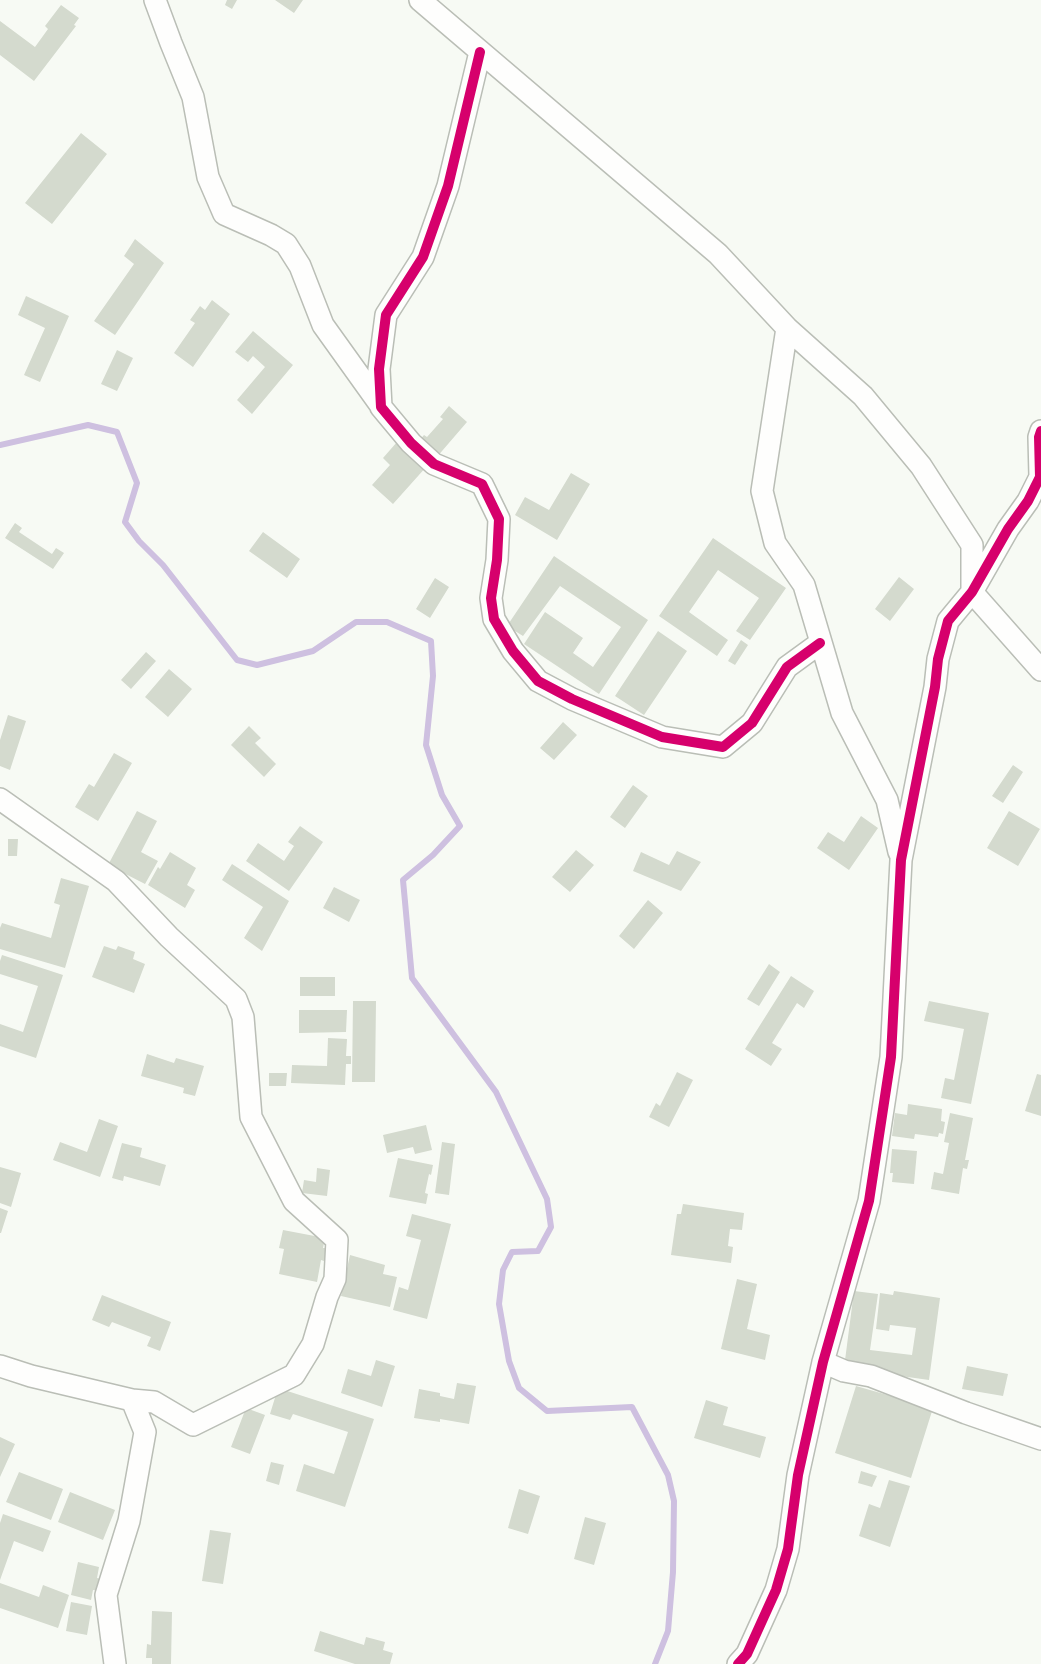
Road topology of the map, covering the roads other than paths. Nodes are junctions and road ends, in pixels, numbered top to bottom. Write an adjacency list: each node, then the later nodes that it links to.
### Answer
1 (155, 0): 5 (street)
2 (419, 0): 3 (street)
3 (480, 51): 4 (street); 5 (street)
4 (787, 328): 7 (street); 8 (street)
5 (381, 407): 8 (street)
6 (1041, 431): 7 (street)
7 (972, 592): 9 (street); 11 (street)
8 (820, 642): 11 (street)
9 (1041, 670)
10 (0, 799): 14 (street)
11 (901, 860): 12 (street)
12 (823, 1362): 15 (street); 17 (street)
13 (0, 1366): 14 (street)
14 (132, 1400): 16 (street)
15 (1041, 1439)
16 (115, 1664)
17 (738, 1664)

